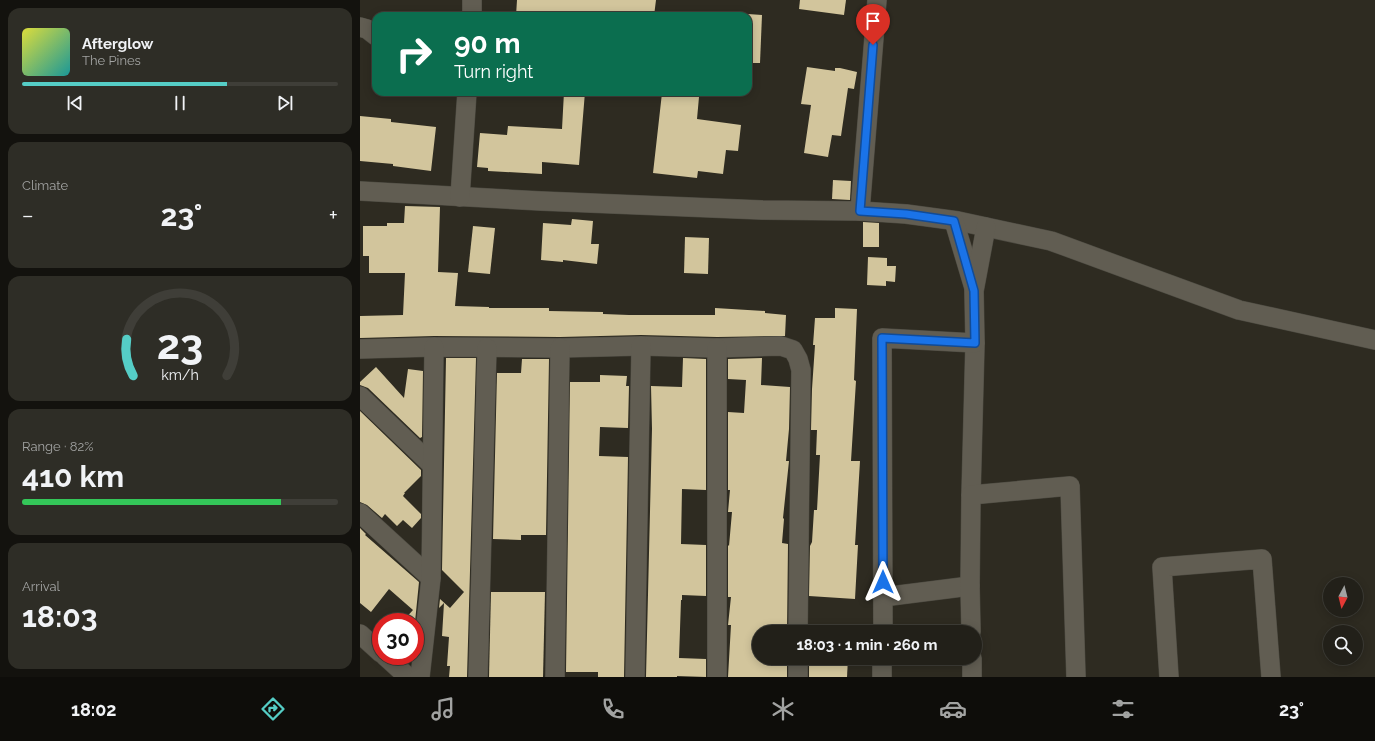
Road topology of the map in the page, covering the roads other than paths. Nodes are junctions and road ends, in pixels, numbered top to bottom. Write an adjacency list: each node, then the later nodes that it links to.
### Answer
1 (472, 0): 3 (street)
2 (877, 0): 9 (street)
3 (472, 12)
4 (360, 27): 5 (street)
5 (372, 33)
6 (467, 96): 8 (street)
7 (360, 191): 8 (street)
8 (460, 197): 9 (street)
9 (860, 211): 10 (street)
10 (954, 221): 11 (street); 12 (street)
11 (986, 227): 12 (street); 13 (street)
12 (974, 291): 14 (street)
13 (1375, 340)
14 (975, 343): 23 (street); 27 (street)
15 (641, 346): 18 (street); 19 (street); 41 (street)
16 (434, 347): 17 (street); 20 (street); 22 (street)
17 (487, 348): 18 (street); 39 (street)
18 (560, 348): 40 (street)
19 (717, 348): 28 (street); 42 (street)
20 (360, 349)
21 (360, 396): 22 (street)
22 (432, 465): 25 (street)
23 (971, 495): 26 (street); 46 (street)
24 (360, 513): 25 (street)
25 (431, 578): 38 (street)
26 (970, 586): 27 (street); 30 (street)
27 (883, 597): 29 (street)
28 (798, 625)
29 (882, 625)
30 (971, 625)
31 (360, 634): 32 (street)
32 (372, 645)
33 (395, 665): 37 (street)
34 (798, 665): 43 (street)
35 (882, 665): 44 (street)
36 (972, 665): 45 (street)
37 (408, 677)
38 (420, 677)
39 (478, 677)
40 (555, 677)
41 (635, 677)
42 (717, 677)
43 (798, 677)
44 (882, 677)
45 (972, 677)
46 (1076, 677)
47 (1169, 677): 48 (street)
48 (1271, 677)

